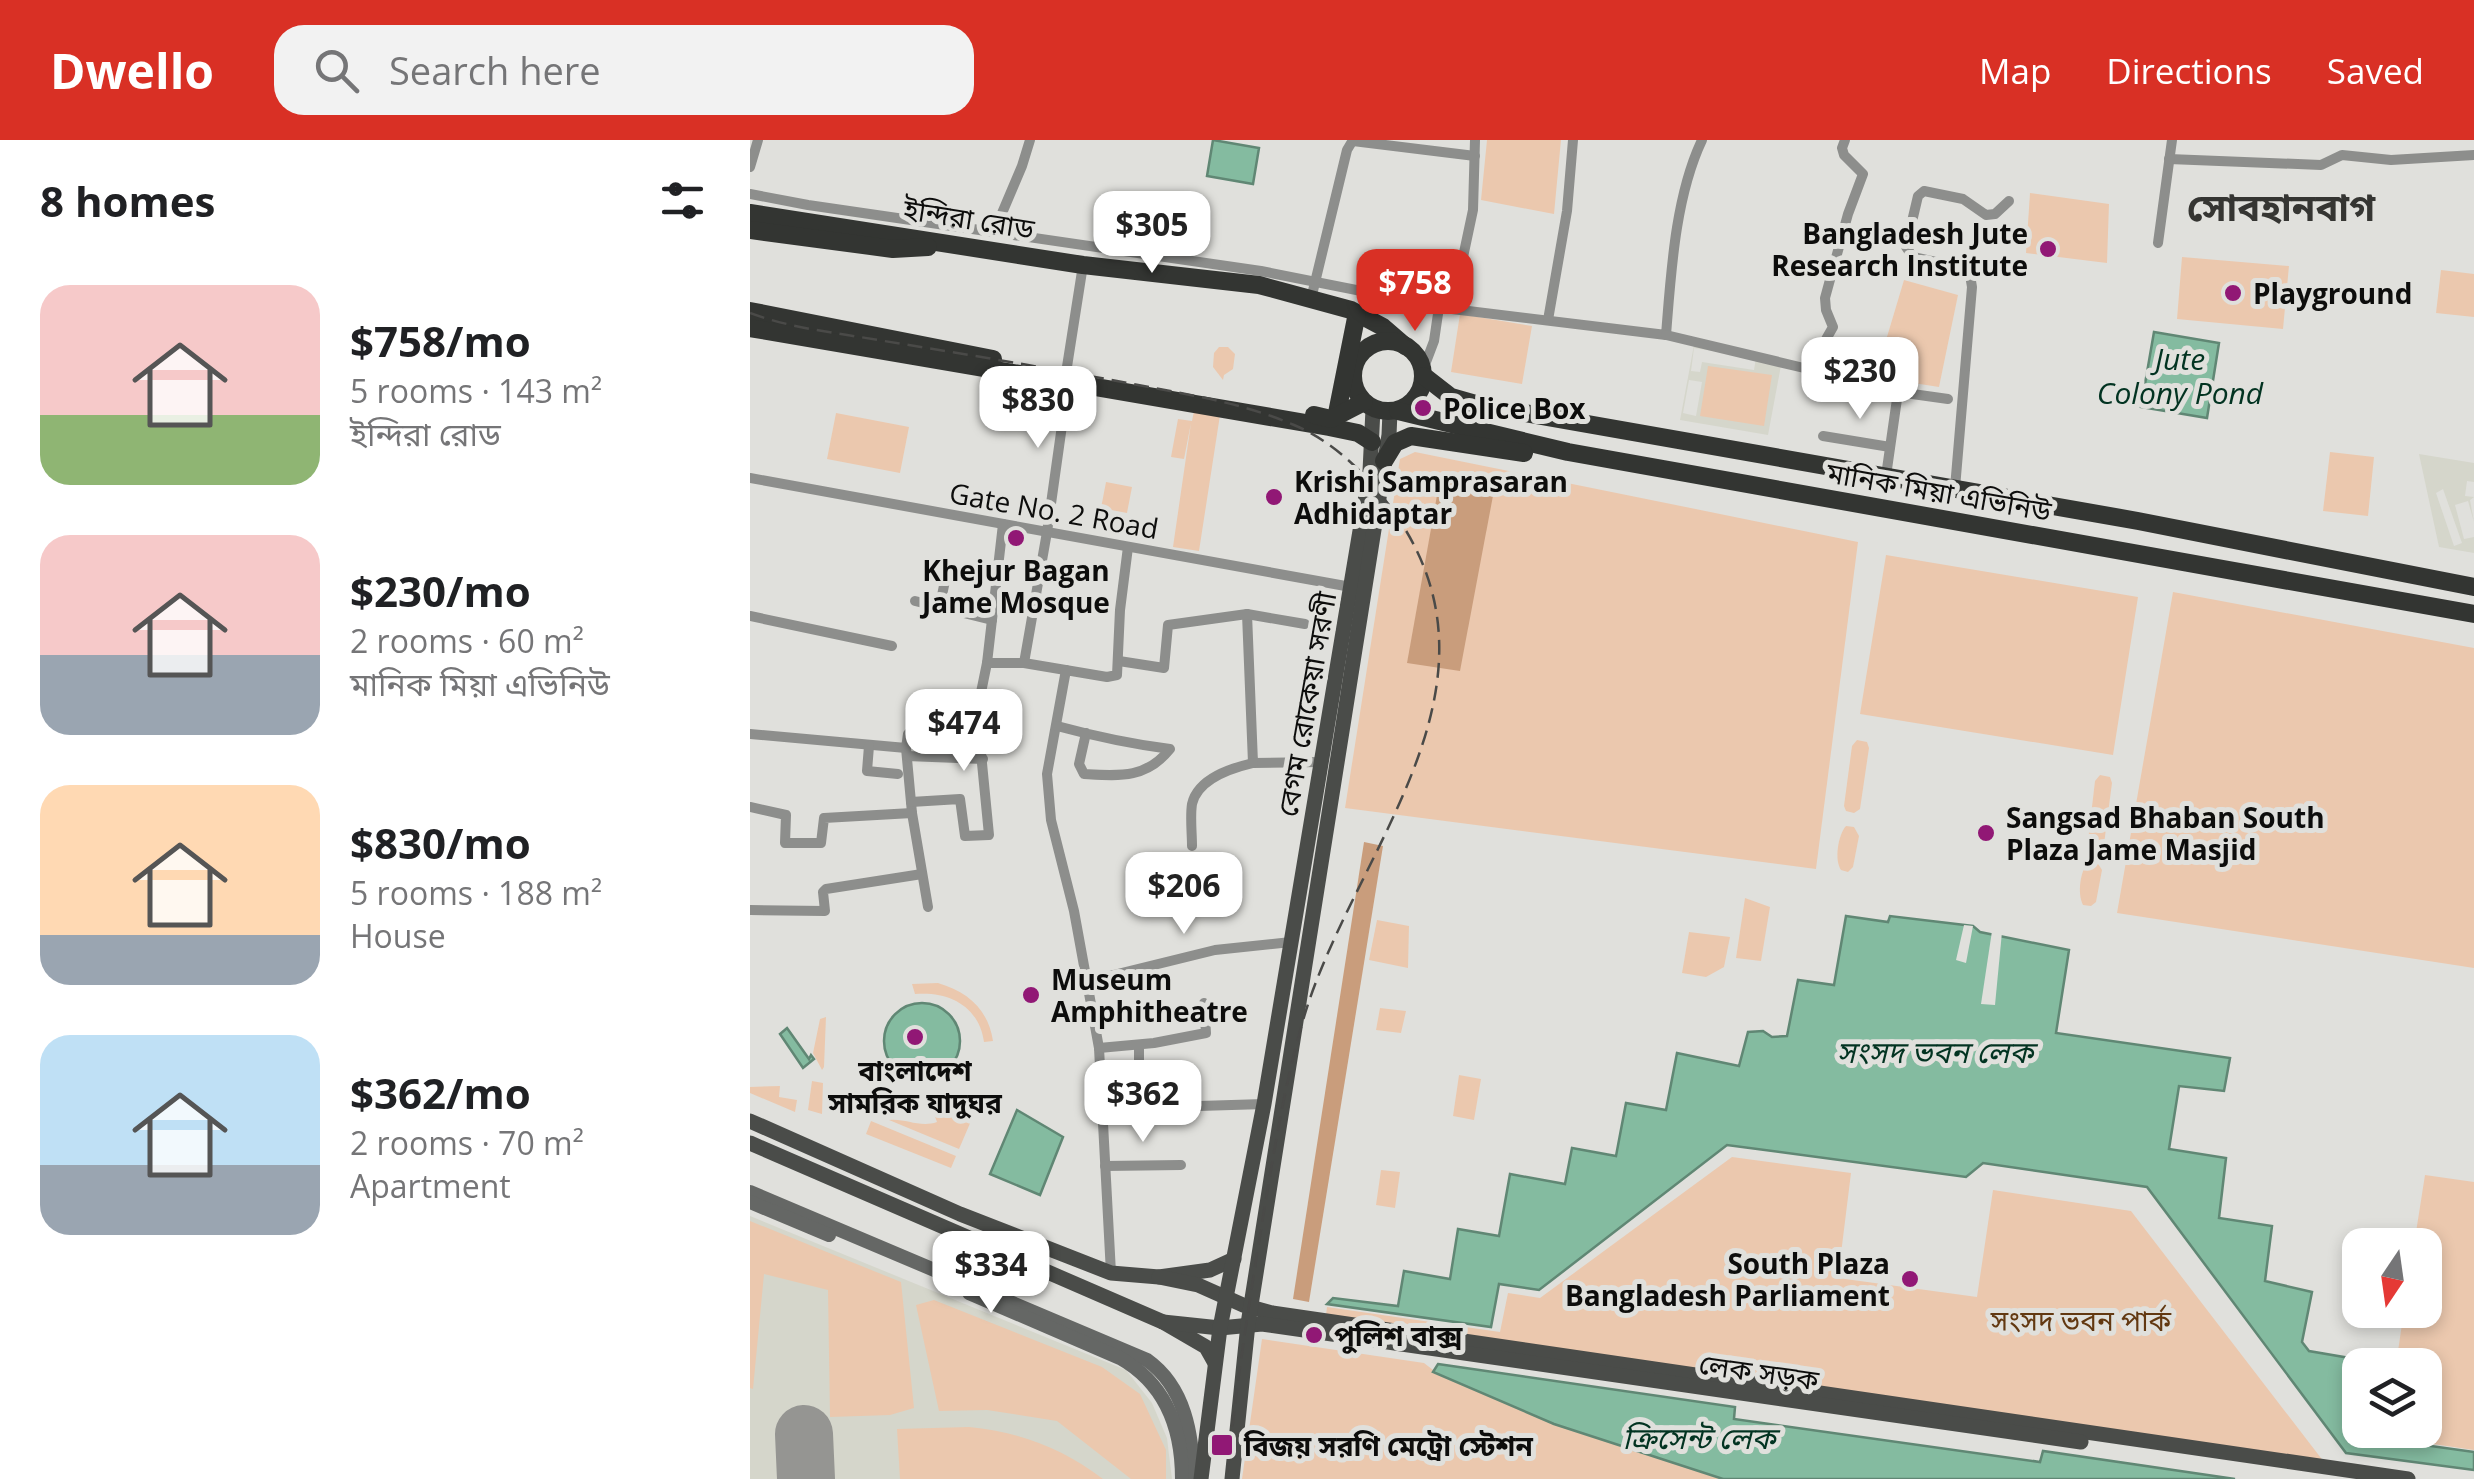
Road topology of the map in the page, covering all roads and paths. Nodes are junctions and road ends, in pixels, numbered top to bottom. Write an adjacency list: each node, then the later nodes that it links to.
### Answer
1 (758, 140): 14 (street)
2 (1030, 140): 19 (street)
3 (1476, 140): 12 (street)
4 (1573, 140): 28 (street)
5 (1702, 140): 30 (street)
6 (1845, 140): 30 (street)
7 (2172, 140): 13 (street)
8 (2342, 140): 11 (street)
9 (1353, 141): 12 (street); 23 (street)
10 (2474, 154): 11 (street)
11 (2342, 155): 13 (street)
12 (1475, 156): 25 (street)
13 (2169, 158): 21 (street)
14 (750, 167)
15 (750, 194): 19 (street, ইন্দিরা রোড)
16 (2009, 201): 44 (street)
17 (750, 213): 20 (highway, ইন্দিরা রোড)
18 (750, 230): 20 (highway)
19 (994, 232): 23 (street, ইন্দিরা রোড)
20 (954, 243): 22 (highway, ইন্দিরা রোড)
21 (2158, 243)
22 (1083, 265): 23 (highway, ইন্দিরা রোড); 33 (street)
23 (1314, 290): 24 (street); 27 (highway, ইন্দিরা রোড)
24 (1440, 306): 25 (street); 32 (street)
25 (1452, 309): 28 (street)
26 (750, 311): 33 (highway)
27 (1358, 313): 31 (highway, ইন্দিরা রোড); 36 (highway)
28 (1548, 320): 30 (street)
29 (750, 328): 33 (highway)
30 (1666, 336)
31 (1406, 346): 32 (highway); 35 (highway)
32 (1424, 373): 35 (highway); 42 (highway, মানিক মিয়া এভিনিউ)
33 (1066, 378): 36 (highway); 38 (highway); 48 (street)
34 (1948, 399): 39 (street)
35 (1381, 408): 36 (highway); 38 (main road, বেগম রোকেয়া সরণী); 40 (highway, মানিক মিয়া এভিনিউ); 41 (main road, বেগম রোকেয়া সরণী)
36 (1337, 414)
37 (1823, 436): 39 (street)
38 (1372, 442): 52 (main road, বেগম রোকেয়া সরণী)
39 (1890, 447): 42 (street)
40 (1568, 452): 41 (highway); 45 (highway, মানিক মিয়া এভিনিউ)
41 (1384, 461): 100 (main road, বেগম রোকেয়া সরণী)
42 (1886, 476): 44 (highway, মানিক মিয়া এভিনিউ); 45 (highway)
43 (750, 478): 46 (street, Gate No. 2 Road)
44 (1955, 488): 47 (highway, মানিক মিয়া এভিনিউ)
45 (1881, 510): 50 (highway, মানিক মিয়া এভিনিউ)
46 (1003, 524): 48 (street, Gate No. 2 Road); 59 (street)
47 (2168, 527): 50 (highway); 53 (highway, মানিক মিয়া এভিনিউ)
48 (1047, 532): 49 (street, Gate No. 2 Road); 64 (street)
49 (1128, 547): 52 (street, Gate No. 2 Road); 62 (street)
50 (2163, 557): 57 (highway, মানিক মিয়া এভিনিউ)
51 (946, 576): 55 (street)
52 (1350, 587): 73 (main road, বেগম রোকেয়া সরণী)
53 (2474, 588)
54 (915, 600): 55 (street)
55 (940, 605): 59 (street)
56 (1247, 614): 60 (street); 62 (street); 74 (street)
57 (2474, 614)
58 (750, 616): 61 (street)
59 (992, 620): 63 (street)
60 (1305, 624)
61 (892, 646)
62 (1119, 662): 65 (street)
63 (987, 663): 64 (street); 66 (street)
64 (1024, 663): 65 (street)
65 (1066, 670): 67 (street)
66 (976, 712): 71 (street); 72 (street)
67 (1057, 726): 69 (street); 83 (street)
68 (750, 734): 70 (street)
69 (1086, 734): 69 (street)
70 (869, 746): 71 (street); 75 (street)
71 (907, 752): 72 (street); 77 (street)
72 (983, 758): 77 (street)
73 (1321, 762): 74 (street); 82 (main road, বেগম রোকেয়া সরণী)
74 (1253, 763): 78 (street)
75 (898, 774)
76 (750, 808): 77 (street)
77 (912, 808): 79 (street)
78 (1192, 846)
79 (922, 874): 80 (street); 81 (street)
80 (928, 907)
81 (750, 910)
82 (1291, 942): 83 (street); 87 (main road, বেগম রোকেয়া সরণী)
83 (1085, 982): 86 (street)
84 (1204, 1003): 85 (street)
85 (1139, 1045): 86 (street); 88 (street)
86 (1099, 1048): 89 (street)
87 (1264, 1104): 88 (street); 96 (main road, বেগম রোকেয়া সরণী)
88 (1139, 1106): 89 (street)
89 (1102, 1109): 93 (street)
90 (750, 1121): 97 (main road)
91 (750, 1143): 101 (main road)
92 (1181, 1165): 93 (street)
93 (1105, 1166): 97 (street)
94 (750, 1192): 104 (main road)
95 (750, 1202): 104 (main road)
96 (1234, 1259): 98 (main road); 99 (main road, বেগম রোকেয়া সরণী)
97 (1112, 1273): 98 (main road)
98 (1159, 1277): 99 (main road)
99 (1227, 1298): 100 (main road); 102 (main road, বেগম রোকেয়া সরণী)
100 (1250, 1316): 102 (main road, লেক সড়ক); 108 (main road, বেগম রোকেয়া সরণী); 109 (main road, লেক সড়ক); 110 (main road)
101 (1164, 1322): 102 (main road, লেক সড়ক); 103 (main road)
102 (1220, 1328): 103 (main road, বেগম রোকেয়া সরণী)
103 (1215, 1363): 107 (main road, বেগম রোকেয়া সরণী)
104 (1168, 1391): 105 (main road); 106 (main road)
105 (1182, 1479)
106 (1193, 1479)
107 (1202, 1479)
108 (1232, 1479)
109 (2347, 1479)
110 (2408, 1479)

